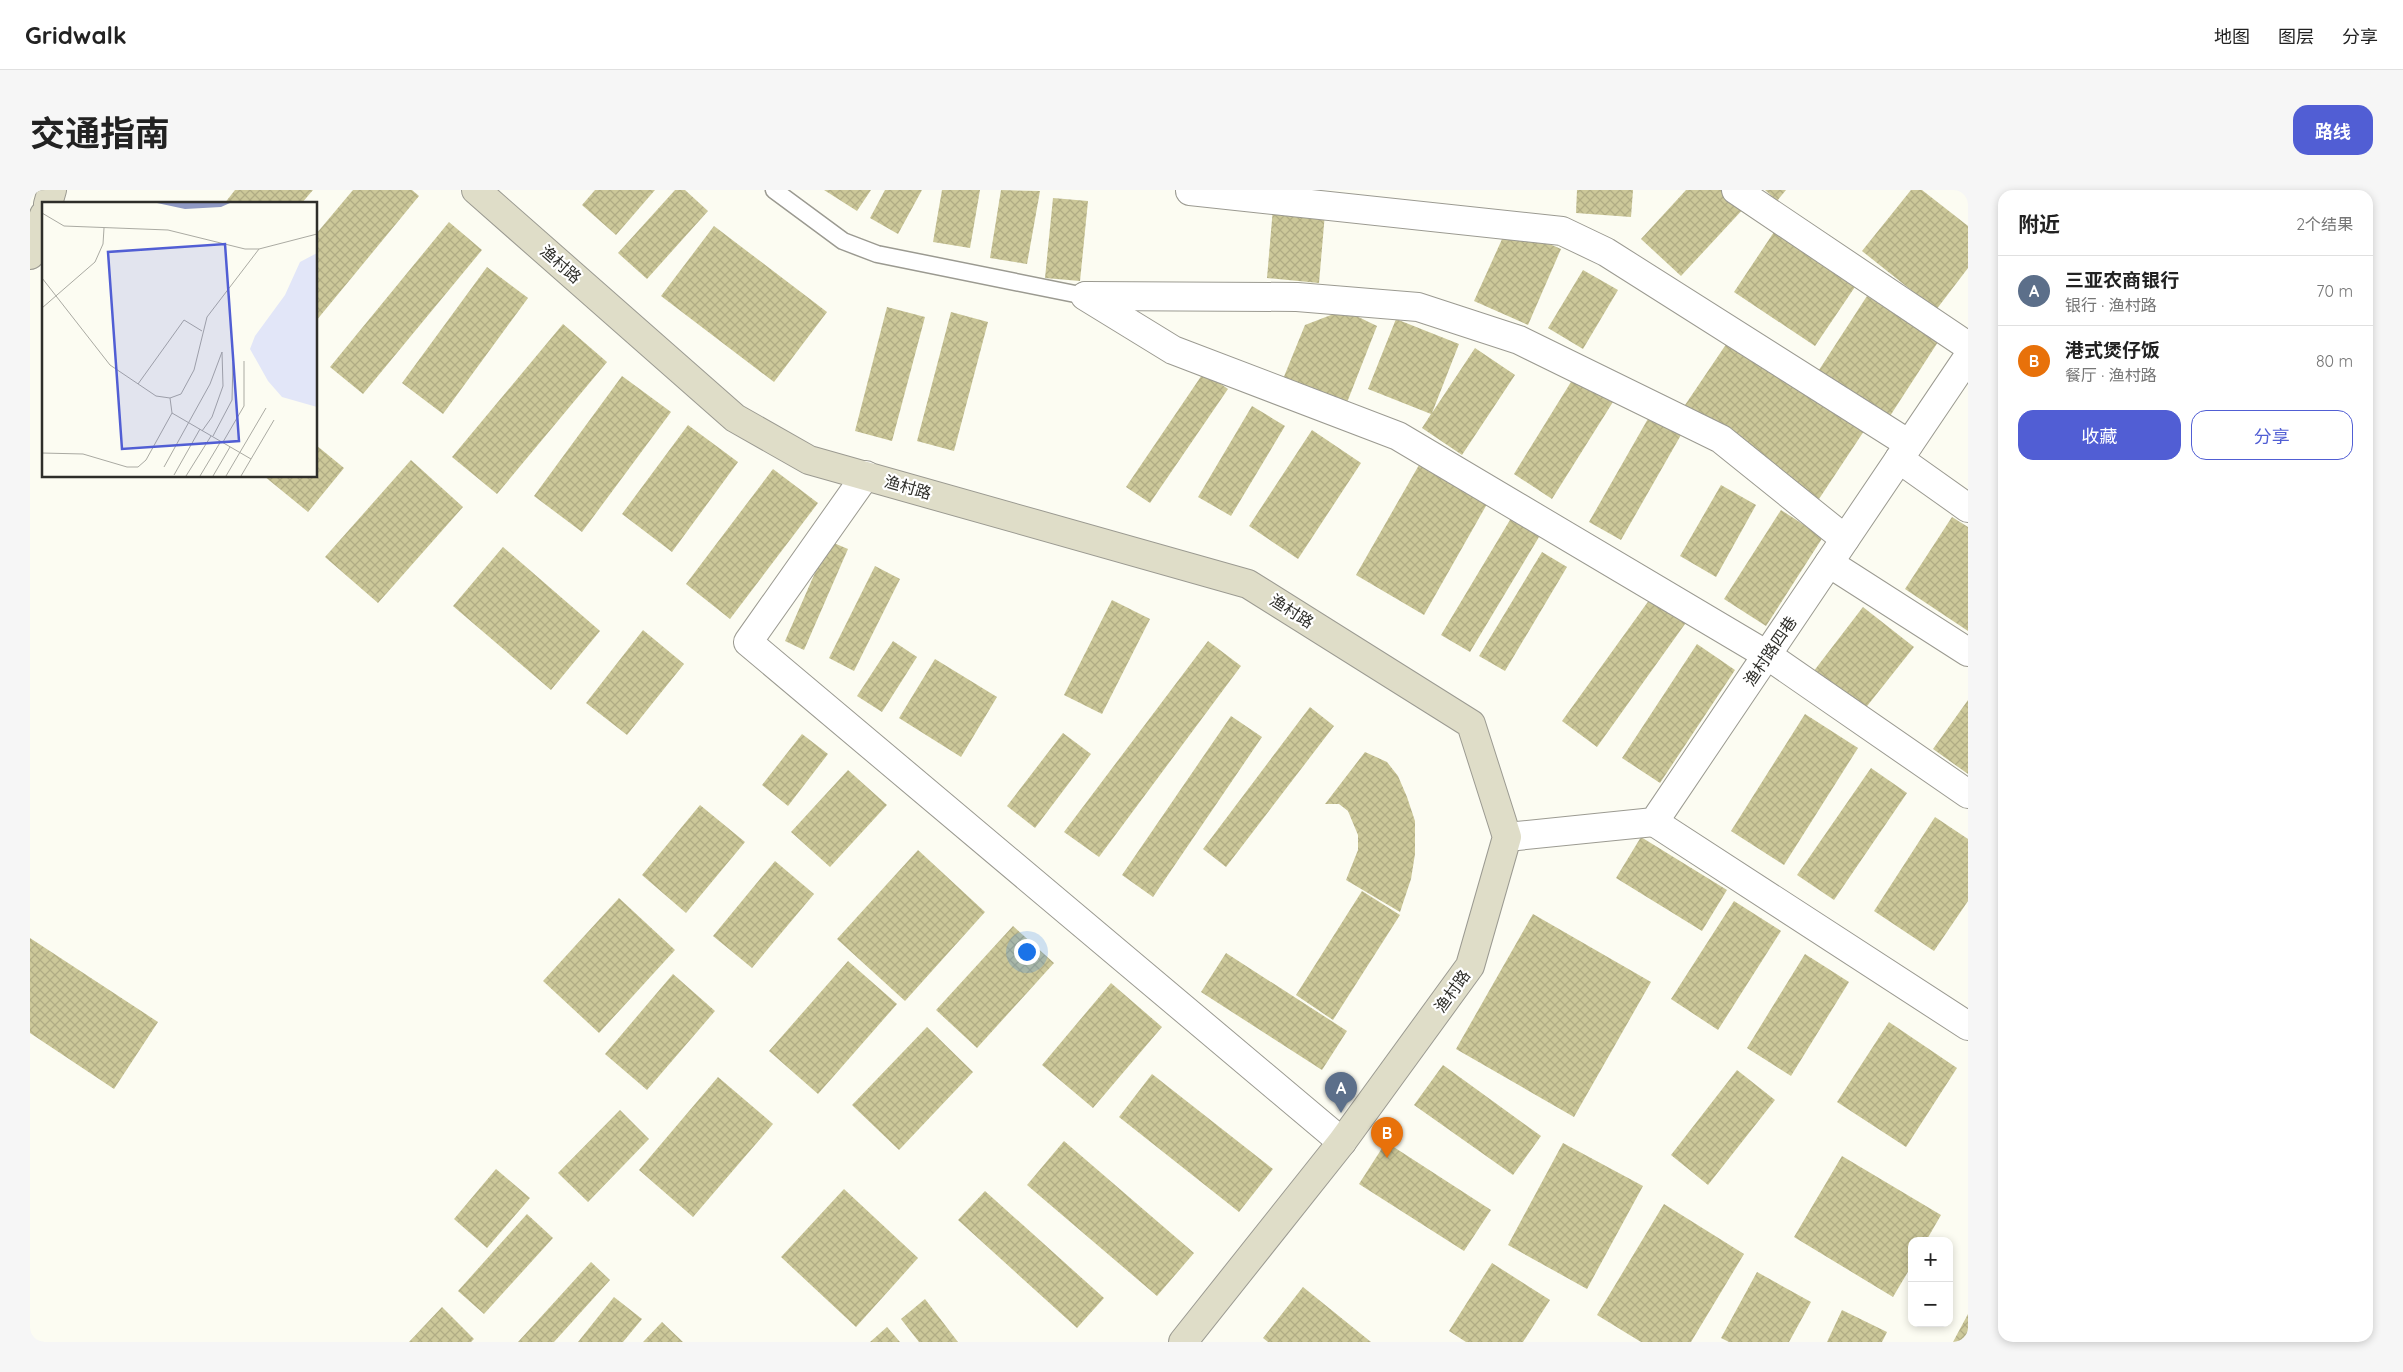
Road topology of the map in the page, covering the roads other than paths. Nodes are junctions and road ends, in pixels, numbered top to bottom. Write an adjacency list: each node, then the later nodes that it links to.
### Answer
1 (476, 190): 10 (street, 渔村路)
2 (774, 190): 7 (lane)
3 (1190, 190): 9 (street)
4 (1736, 190): 8 (street)
5 (42, 221): 6 (street)
6 (30, 255)
7 (1085, 296): 12 (street); 15 (street)
8 (1967, 358): 9 (street, 渔村路四巷)
9 (1904, 451): 11 (street); 12 (street, 渔村路四巷)
10 (866, 475): 18 (street, 渔村路); 20 (street)
11 (1968, 508)
12 (1845, 539): 13 (street, 渔村路四巷)
13 (1829, 563): 14 (street); 15 (street, 渔村路四巷)
14 (1968, 652)
15 (1767, 655): 16 (street); 17 (street, 渔村路四巷)
16 (1968, 794)
17 (1654, 822): 18 (street); 19 (street)
18 (1507, 837): 20 (street, 渔村路)
19 (1968, 1026)
20 (1342, 1142): 21 (street, 渔村路)
21 (1183, 1342)

